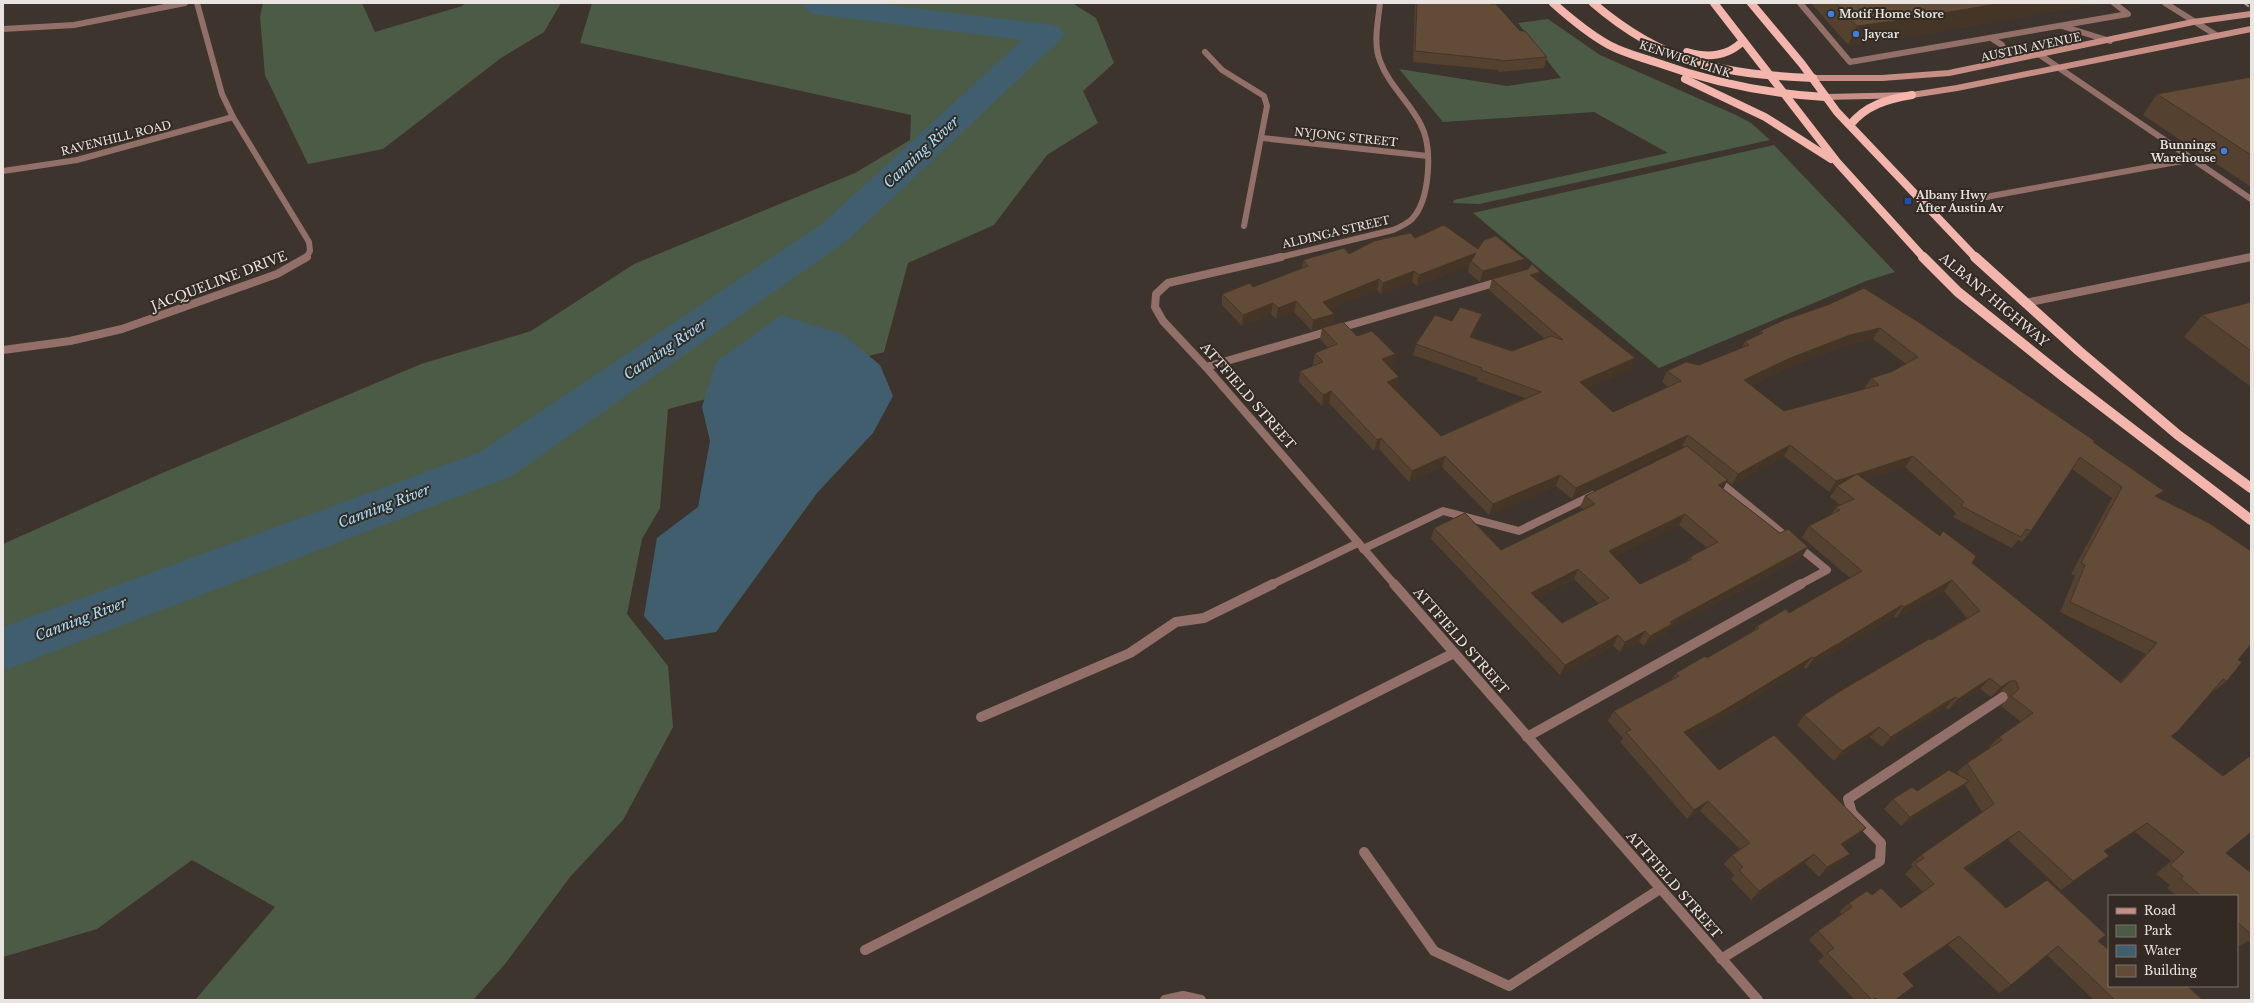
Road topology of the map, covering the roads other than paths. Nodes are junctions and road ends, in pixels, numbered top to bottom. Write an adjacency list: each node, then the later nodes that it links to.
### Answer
1 (185, 3): 14 (street)
2 (197, 3): 31 (street, JACQUELINE DRIVE)
3 (1380, 3): 34 (street, ALDINGA STREET)
4 (1553, 3): 21 (highway, KENWICK LINK)
5 (1594, 3): 17 (highway, KENWICK LINK)
6 (1714, 3): 19 (highway, ALBANY HIGHWAY)
7 (1751, 3): 27 (highway, ALBANY HIGHWAY)
8 (1800, 3): 18 (street)
9 (2114, 3): 13 (street)
10 (2165, 3): 12 (street)
11 (2251, 14): 12 (main road, AUSTIN AVENUE)
12 (2193, 22): 16 (street); 20 (main road, AUSTIN AVENUE)
13 (2061, 26): 18 (street); 20 (street)
14 (3, 29)
15 (2251, 29): 16 (main road, AUSTIN AVENUE)
16 (2216, 35): 25 (main road, AUSTIN AVENUE)
17 (1637, 36): 19 (highway); 26 (highway, KENWICK LINK)
18 (1991, 38): 24 (street)
19 (1743, 41): 26 (highway, ALBANY HIGHWAY)
20 (2111, 41): 23 (main road, AUSTIN AVENUE)
21 (1612, 46): 29 (highway, KENWICK LINK); 36 (highway)
22 (1205, 52): 33 (street)
23 (2040, 55): 24 (main road, AUSTIN AVENUE); 25 (street)
24 (1982, 67): 27 (main road, AUSTIN AVENUE)
25 (2060, 68): 28 (main road, AUSTIN AVENUE); 35 (street)
26 (1770, 77): 27 (highway, KENWICK LINK); 29 (highway, ALBANY HIGHWAY)
27 (1813, 78): 30 (highway, ALBANY HIGHWAY)
28 (1912, 95): 30 (main road, AUSTIN AVENUE); 32 (highway)
29 (1785, 96): 30 (highway, KENWICK LINK); 36 (highway, ALBANY HIGHWAY)
30 (1825, 97): 32 (highway, ALBANY HIGHWAY)
31 (233, 117): 37 (street, RAVENHILL ROAD); 45 (street, JACQUELINE DRIVE)
32 (1850, 125): 44 (highway, ALBANY HIGHWAY)
33 (1262, 138): 34 (street, NYJONG STREET); 40 (street)
34 (1428, 156): 43 (street, ALDINGA STREET)
35 (2193, 159): 38 (street); 39 (street)
36 (1837, 162): 50 (highway, ALBANY HIGHWAY)
37 (3, 171)
38 (1975, 199)
39 (2251, 199)
40 (1244, 226)
41 (2251, 257): 44 (street)
42 (1511, 278): 46 (street)
43 (1156, 294): 46 (street, ATTFIELD STREET)
44 (2025, 303): 48 (highway, ALBANY HIGHWAY)
45 (3, 350)
46 (1206, 367): 51 (street, ATTFIELD STREET)
47 (1706, 471): 55 (street)
48 (2251, 488)
49 (1604, 489): 51 (street)
50 (2251, 520)
51 (1360, 546): 52 (street, ATTFIELD STREET); 54 (street)
52 (1454, 653): 55 (street, ATTFIELD STREET); 58 (street)
53 (2003, 697): 59 (street)
54 (981, 717)
55 (1527, 737): 57 (street, ATTFIELD STREET)
56 (1364, 852): 57 (street)
57 (1660, 889): 59 (street, ATTFIELD STREET)
58 (864, 950)
59 (1721, 959): 62 (street, ATTFIELD STREET)
60 (1165, 1000): 61 (street)
61 (1201, 1000)
62 (1758, 1000)

